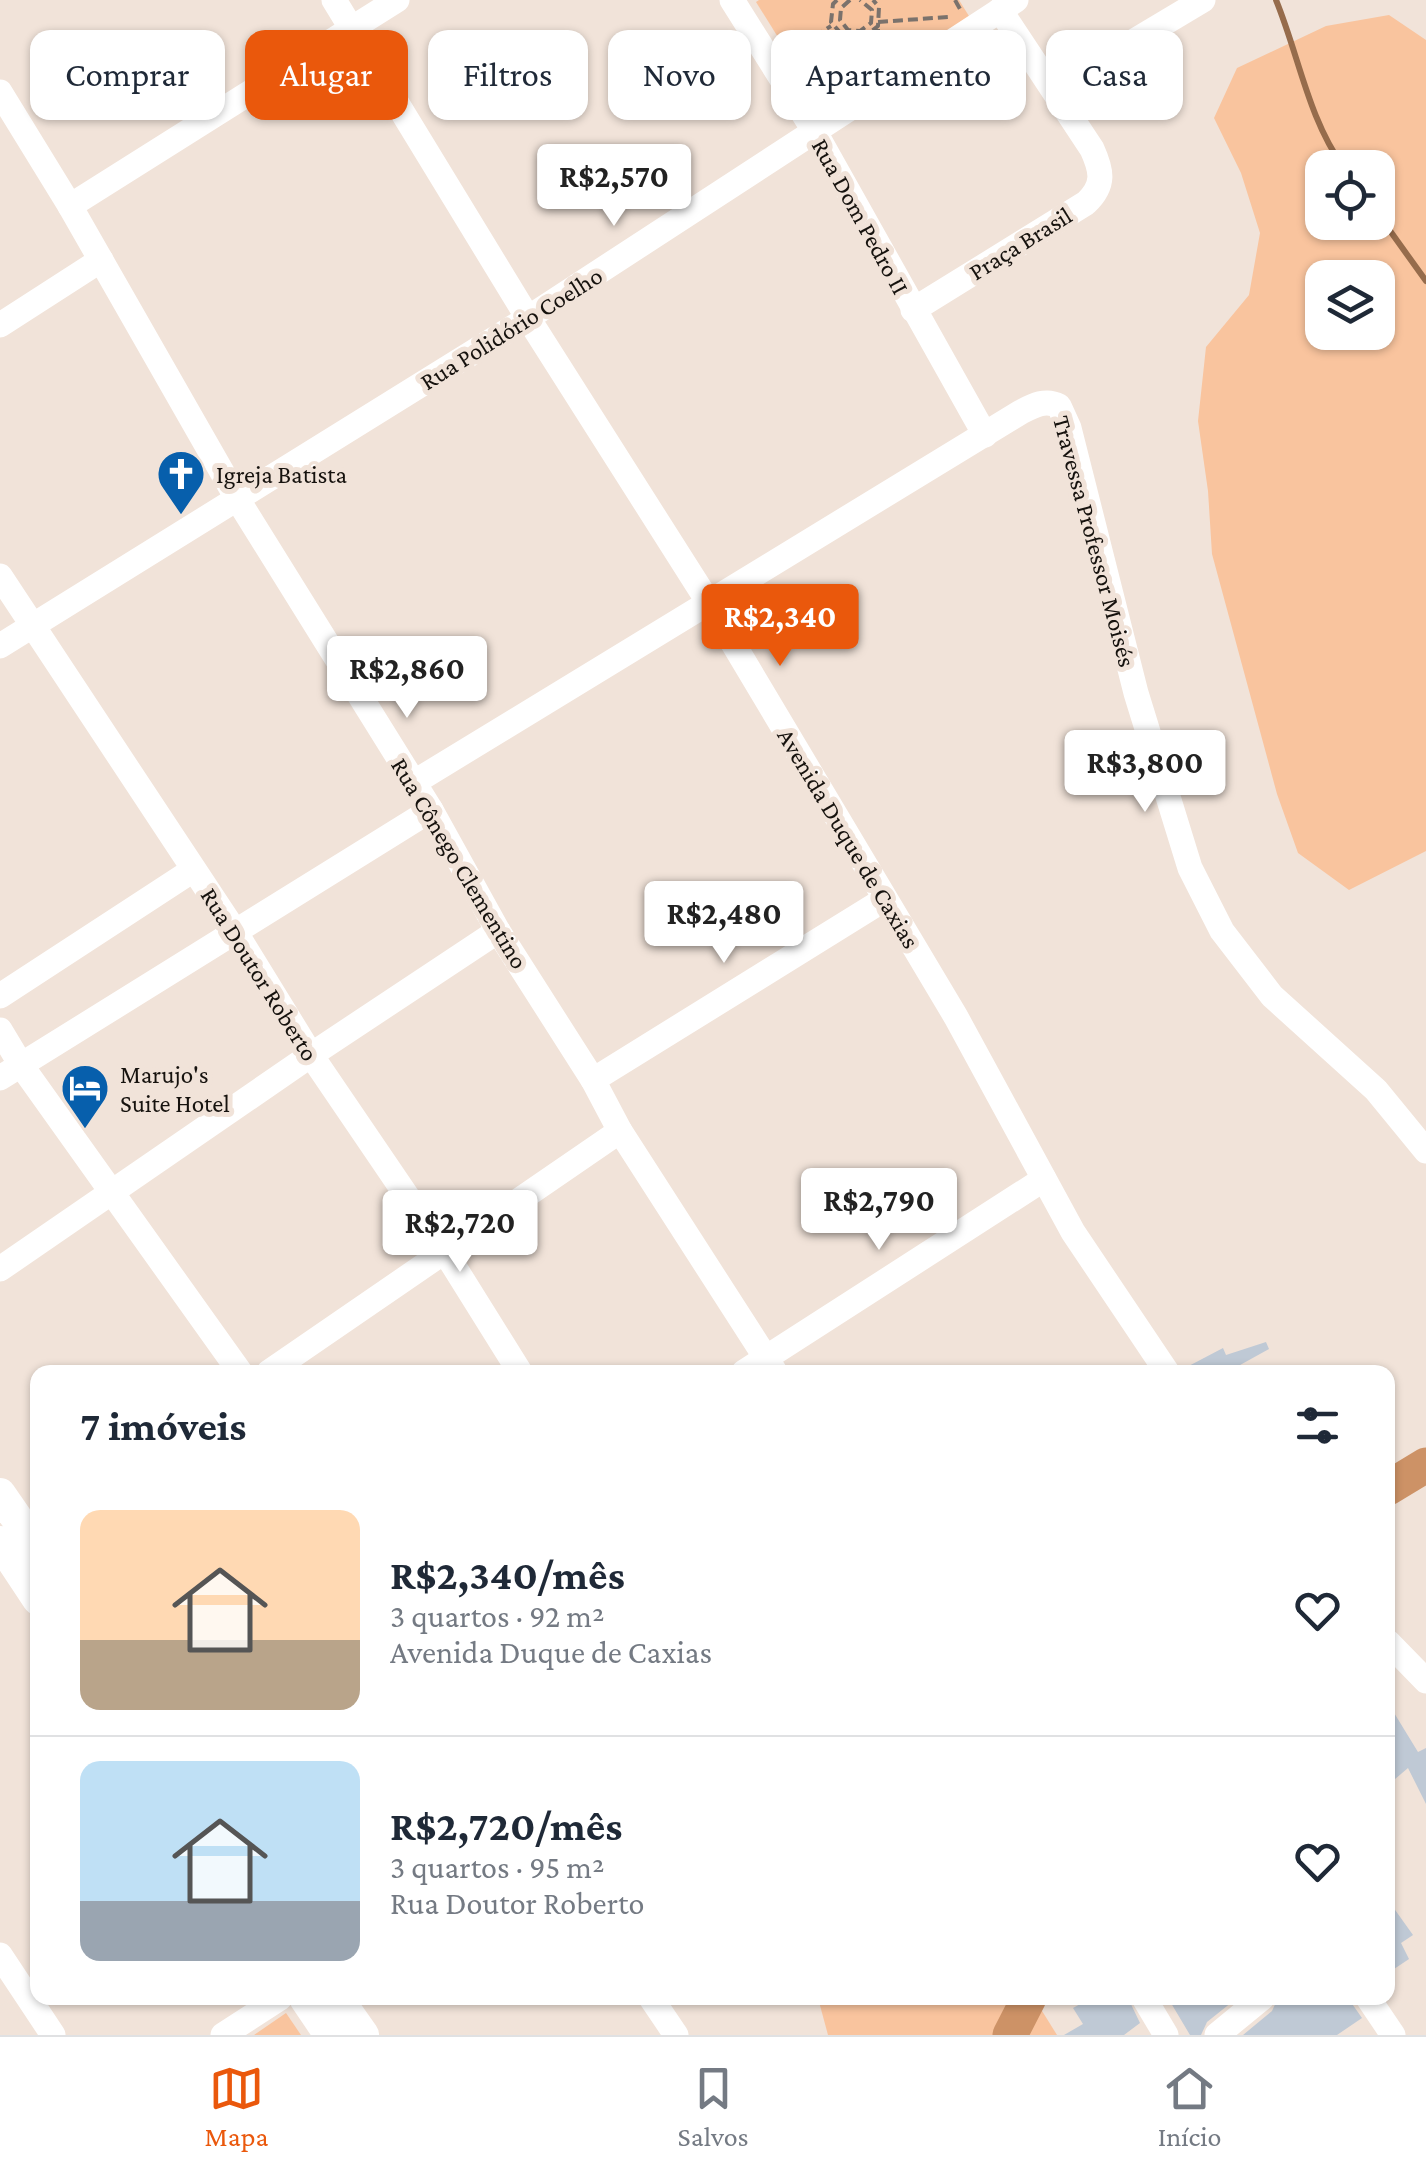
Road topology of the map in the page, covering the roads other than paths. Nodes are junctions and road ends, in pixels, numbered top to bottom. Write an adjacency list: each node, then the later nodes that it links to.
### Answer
1 (334, 0): 6 (street, Avenida Duque de Caxias)
2 (397, 0): 6 (street)
3 (732, 0): 11 (street, Rua Dom Pedro II)
4 (1203, 0): 7 (street)
5 (1008, 5): 8 (street, Praça Brasil); 11 (street, Rua Polidório Coelho)
6 (351, 27): 12 (street); 15 (street, Avenida Duque de Caxias)
7 (1153, 30)
8 (1046, 74)
9 (0, 92): 12 (street, Rua Cônego Clementino)
10 (1074, 120): 14 (street, Praça Brasil)
11 (815, 132): 14 (street, Rua Dom Pedro II); 15 (street, Rua Polidório Coelho)
12 (70, 206): 13 (street, Rua Cônego Clementino)
13 (101, 260): 16 (street); 18 (street, Rua Cônego Clementino)
14 (913, 310): 17 (street, Rua Dom Pedro II)
15 (528, 318): 18 (street, Rua Polidório Coelho); 20 (street, Avenida Duque de Caxias)
16 (0, 325)
17 (985, 435): 20 (street, Travessa Professor Moisés); 35 (street, Travessa Professor Moisés)
18 (238, 500): 21 (street, Rua Polidório Coelho); 23 (street, Rua Cônego Clementino)
19 (0, 576): 21 (street, Rua Doutor Roberto)
20 (709, 603): 23 (street, Travessa Professor Moisés); 26 (street, Avenida Duque de Caxias)
21 (32, 626): 22 (street, Rua Polidório Coelho); 25 (street, Rua Doutor Roberto)
22 (0, 646)
23 (413, 783): 24 (street, Rua Cônego Clementino)
24 (430, 810): 27 (street, Rua Cônego Clementino); 28 (street)
25 (193, 870): 28 (street, Rua Doutor Roberto); 29 (street)
26 (885, 899): 33 (street); 36 (street, Avenida Duque de Caxias)
27 (498, 931): 31 (street); 33 (street, Rua Cônego Clementino)
28 (236, 933): 31 (street, Rua Doutor Roberto); 32 (street)
29 (0, 996)
30 (0, 1030): 32 (street)
31 (311, 1055): 37 (street); 38 (street, Rua Doutor Roberto)
32 (11, 1072): 37 (street)
33 (593, 1080): 34 (street, Rua Cônego Clementino)
34 (620, 1131): 38 (street); 43 (street, Rua Cônego Clementino)
35 (1426, 1152)
36 (1044, 1179): 43 (street); 44 (street, Avenida Duque de Caxias)
37 (111, 1192): 39 (street); 40 (street)
38 (445, 1252): 41 (street); 42 (street, Rua Doutor Roberto)
39 (0, 1269)
40 (235, 1365)
41 (279, 1365)
42 (516, 1365)
43 (771, 1365)
44 (1162, 1365)
45 (0, 1494): 46 (main road)
46 (20, 1549): 47 (main road)
47 (30, 1577)
48 (1395, 1649): 49 (street)
49 (1426, 1681)
50 (0, 1955): 51 (street)
51 (30, 2001)
52 (32, 2005): 60 (street)
53 (269, 2005): 61 (street)
54 (310, 2005): 62 (main road)
55 (342, 2005): 63 (main road)
56 (656, 2005): 64 (street)
57 (1148, 2005): 65 (street)
58 (1253, 2005): 66 (street)
59 (1373, 2005): 67 (street)
60 (52, 2035)
61 (223, 2035)
62 (330, 2035)
63 (363, 2035)
64 (676, 2035)
65 (1166, 2035)
66 (1217, 2035)
67 (1393, 2035)

